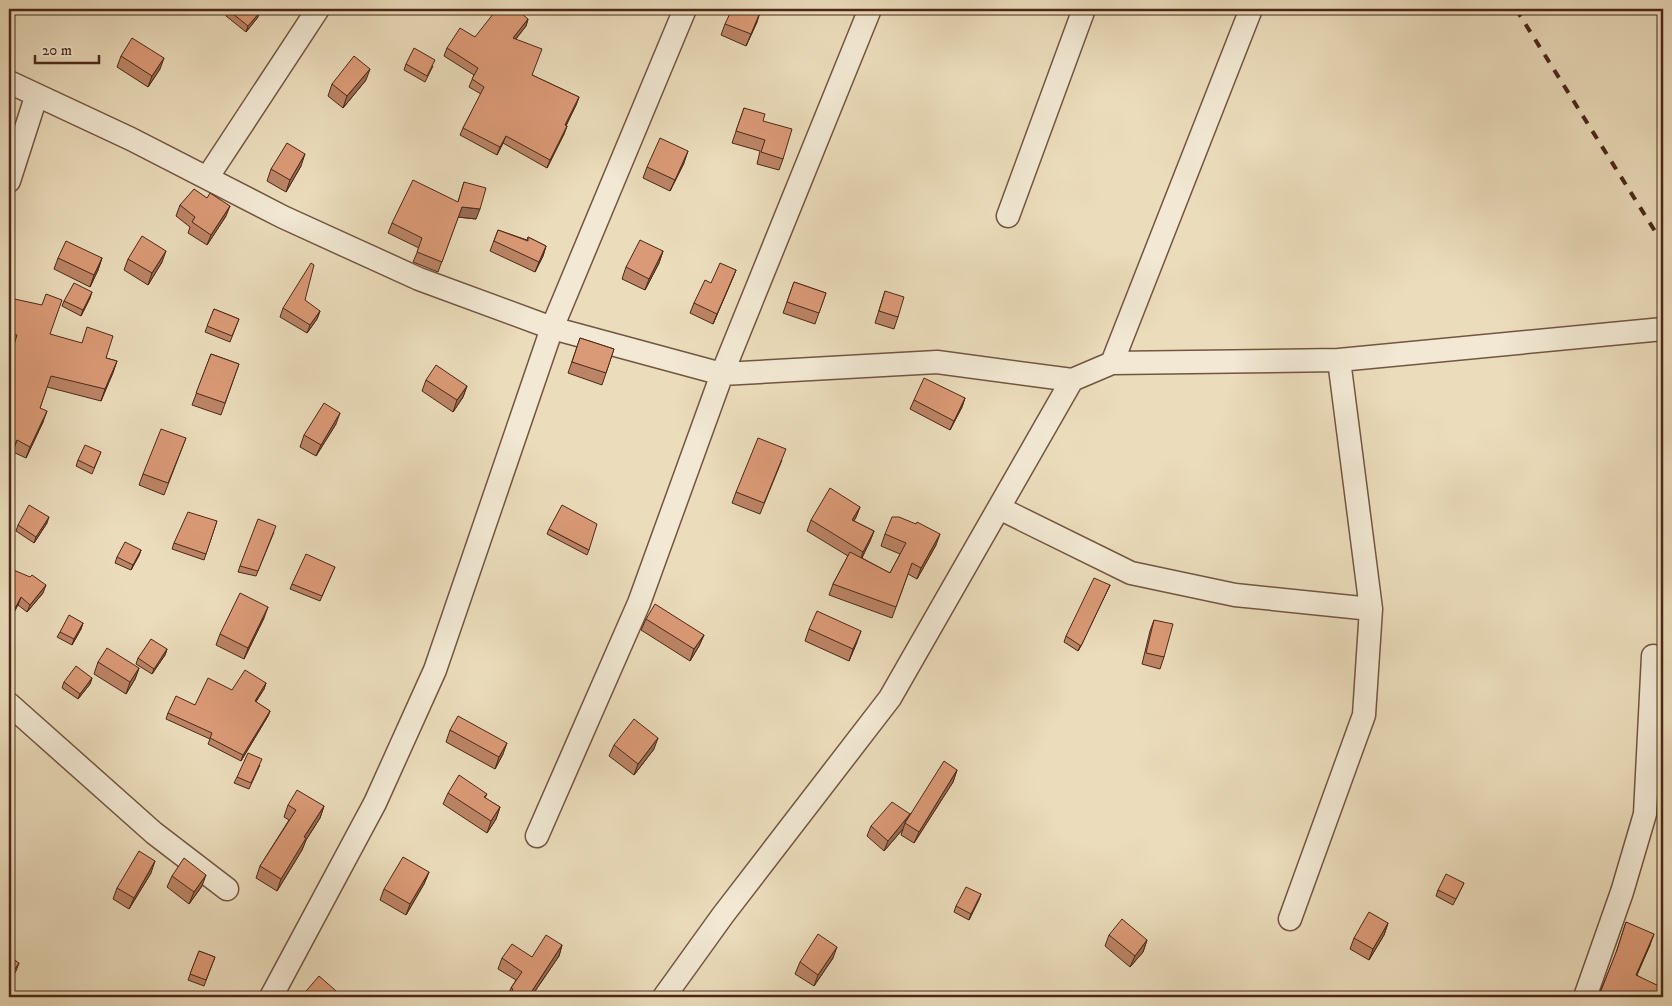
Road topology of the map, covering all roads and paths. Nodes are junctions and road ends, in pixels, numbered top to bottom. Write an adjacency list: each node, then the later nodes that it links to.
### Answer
1 (318, 9): 8 (street)
2 (685, 9): 11 (street)
3 (870, 9): 15 (street)
4 (1084, 9): 10 (street)
5 (1251, 9): 14 (street)
6 (9, 82): 7 (street)
7 (36, 97): 8 (street); 9 (street)
8 (207, 178): 11 (street)
9 (9, 181)
10 (1008, 216)
11 (552, 328): 15 (street); 24 (street)
12 (1663, 329): 13 (street)
13 (1339, 360): 14 (street); 18 (street)
14 (1112, 363): 16 (street)
15 (722, 374): 16 (street); 21 (street)
16 (1072, 380): 17 (street)
17 (998, 508): 18 (street); 25 (street)
18 (1371, 609): 23 (street)
19 (1653, 656): 26 (street)
20 (9, 704): 22 (street)
21 (538, 836)
22 (227, 889)
23 (1290, 919)
24 (271, 997)
25 (664, 997)
26 (1584, 997)

